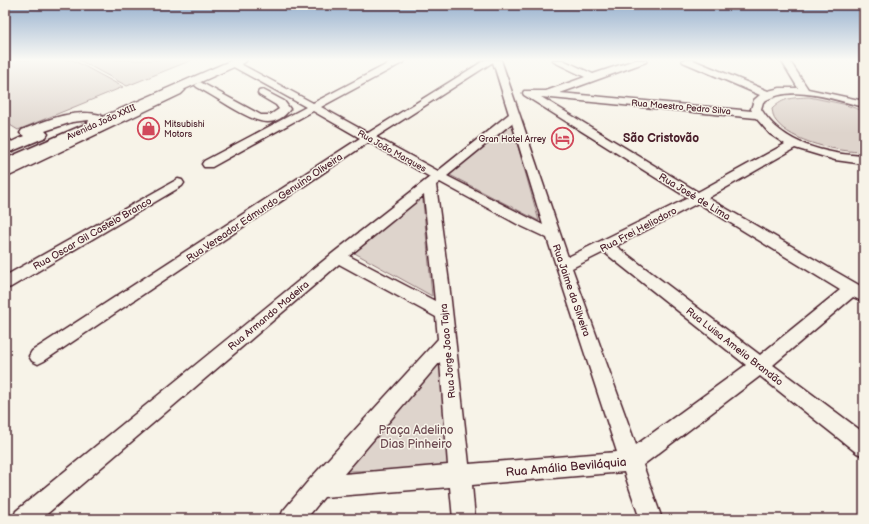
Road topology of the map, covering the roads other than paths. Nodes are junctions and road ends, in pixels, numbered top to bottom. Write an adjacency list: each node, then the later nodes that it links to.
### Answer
1 (169, 84): 19 (main road, Avenida João XXIII)
2 (185, 84): 19 (main road, Avenida João XXIII)
3 (275, 84): 18 (street, Rua João Marques)
4 (357, 84): 18 (street)
5 (452, 84): 23 (street, Rua Vereador Edmundo Genuíno Oliveira)
6 (506, 84): 11 (street, Rua Jaime da Silveira)
7 (574, 84): 15 (street)
8 (743, 84): 16 (street)
9 (801, 84): 12 (street)
10 (200, 85): 13 (street)
11 (508, 91): 14 (street, Rua Maestro Pedro Silva); 20 (street, Rua Jaime da Silveira)
12 (805, 91): 16 (street); 17 (street)
13 (263, 93)
14 (528, 93): 15 (street, Rua Maestro Pedro Silva); 33 (street, Rua José de Lima)
15 (546, 94): 21 (street, Rua Maestro Pedro Silva)
16 (768, 95): 21 (street)
17 (864, 104)
18 (314, 108): 23 (street, Rua João Marques); 28 (street)
19 (120, 111): 22 (main road, Avenida João XXIII); 22 (main road, Avenida João XXIII)
20 (514, 115): 31 (street, Rua Armando Madeira); 34 (street, Rua Jaime da Silveira)
21 (758, 115): 24 (street)
22 (96, 122): 25 (main road); 27 (main road, Avenida João XXIII); 30 (street)
23 (368, 138): 31 (street, Rua João Marques); 42 (street, Rua Vereador Edmundo Genuíno Oliveira)
24 (795, 143): 26 (street); 33 (street, Rua Frei Heliodoro)
25 (5, 144)
26 (860, 160): 29 (street)
27 (5, 164)
28 (208, 164)
29 (864, 172)
30 (5, 174)
31 (433, 180): 34 (street, Rua João Marques); 36 (street, Rua Armando Madeira); 40 (street, Rua Jorge Joao Tajra)
32 (178, 183): 38 (street, Rua Oscar Gil Castelo Branco)
33 (698, 198): 35 (street, Rua Frei Heliodoro); 39 (street, Rua José de Lima)
34 (553, 235): 37 (street, Rua Jaime da Silveira)
35 (606, 246): 37 (street, Rua Frei Heliodoro); 43 (street, Rua Luisa Amelia Brandão)
36 (338, 257): 40 (street); 48 (street, Rua Armando Madeira)
37 (564, 266): 45 (street, Rua Jaime da Silveira)
38 (5, 283)
39 (858, 293): 43 (street, Rua Amália Beviláquia)
40 (443, 313): 41 (street, Rua Jorge Joao Tajra)
41 (446, 342): 46 (street, Rua Jorge Joao Tajra); 47 (street)
42 (38, 356)
43 (760, 365): 44 (street, Rua Luisa Amelia Brandão); 45 (street, Rua Amália Beviláquia)
44 (864, 446)
45 (631, 461): 46 (street, Rua Amália Beviláquia); 51 (street, Rua Jaime da Silveira)
46 (460, 476): 47 (street, Rua Amália Beviláquia); 50 (street, Rua Jorge Joao Tajra)
47 (318, 487): 49 (street)
48 (24, 519)
49 (291, 519)
50 (464, 519)
51 (651, 519)

